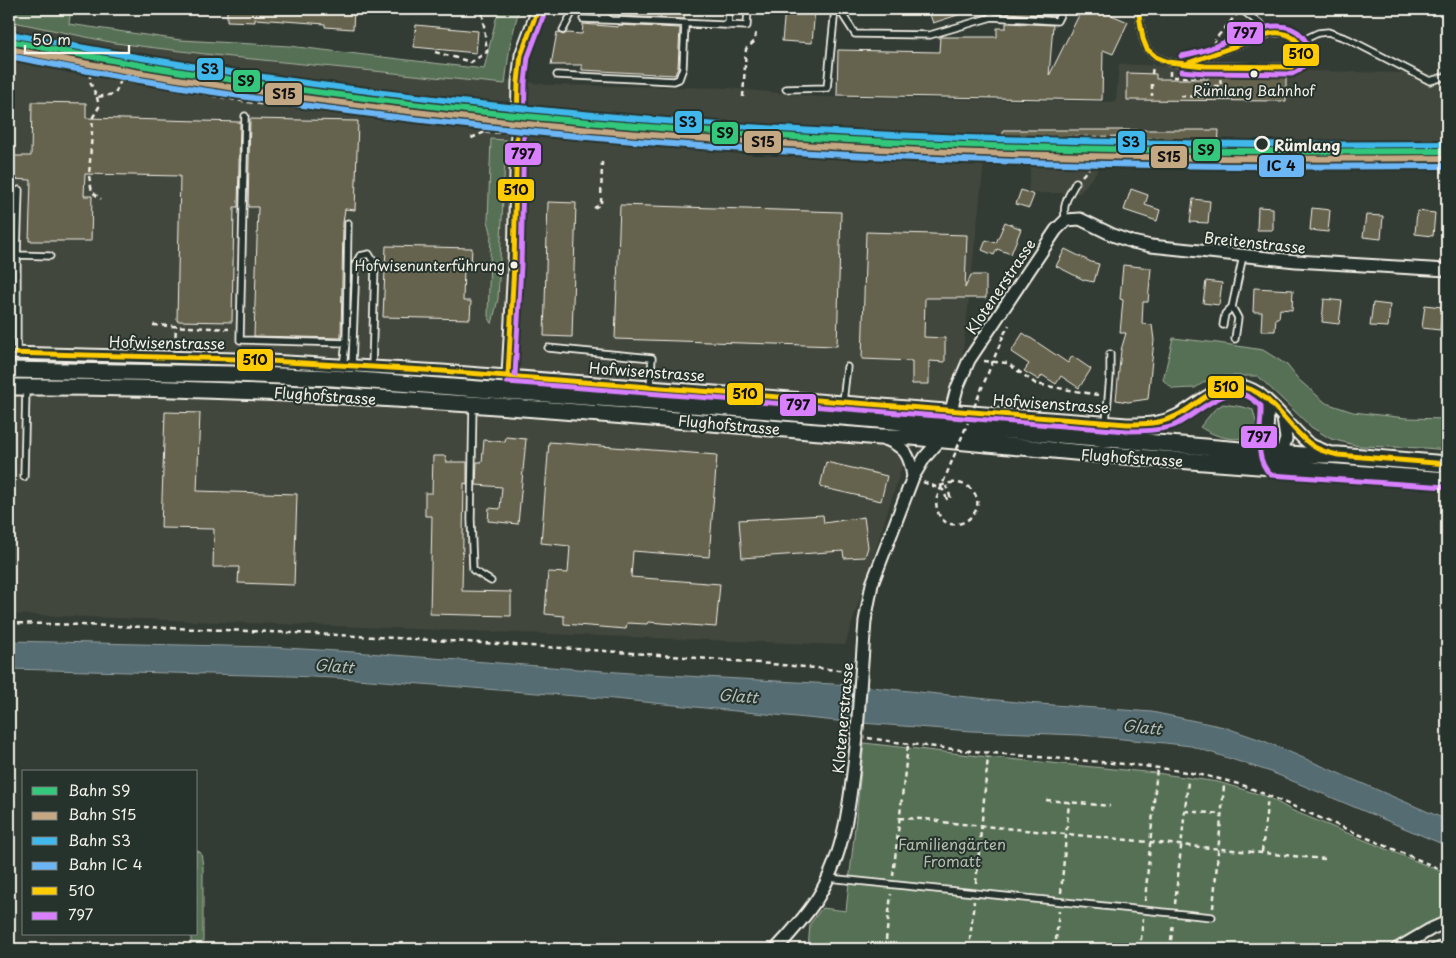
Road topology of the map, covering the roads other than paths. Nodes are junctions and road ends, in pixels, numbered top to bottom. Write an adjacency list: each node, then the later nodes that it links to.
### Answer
1 (538, 9): 44 (street)
2 (579, 9): 17 (lane)
3 (595, 9): 14 (lane)
4 (729, 9): 16 (lane)
5 (748, 9): 16 (lane)
6 (835, 9): 23 (lane)
7 (839, 9): 12 (lane)
8 (988, 9): 12 (lane)
9 (1063, 9): 12 (lane)
10 (1138, 9): 20 (lane)
11 (1243, 9): 18 (lane)
12 (992, 17)
13 (583, 19): 14 (lane)
14 (610, 20): 15 (lane)
15 (685, 24): 16 (lane); 21 (lane)
16 (728, 26)
17 (563, 30)
18 (1272, 33): 19 (lane); 20 (lane)
19 (1299, 42): 20 (lane); 22 (lane)
20 (1188, 63)
21 (557, 75)
22 (1447, 76)
23 (786, 89)
24 (244, 116): 36 (lane)
25 (1076, 182): 27 (lane)
26 (19, 190): 29 (lane)
27 (1066, 220): 31 (street, Breitenstrasse); 51 (street, Klotenerstrasse)
28 (348, 224): 36 (lane)
29 (18, 254): 30 (lane); 38 (lane)
30 (50, 256)
31 (1243, 256): 32 (street, Breitenstrasse); 33 (lane)
32 (1447, 270)
33 (1232, 308): 34 (lane); 35 (lane)
34 (1223, 325)
35 (1235, 339)
36 (346, 343): 40 (lane)
37 (548, 348): 46 (lane)
38 (13, 353): 40 (street, Hofwisenstrasse)
39 (1110, 354): 53 (lane)
40 (348, 366): 42 (street, Hofwisenstrasse); 42 (lane)
41 (847, 367): 48 (lane)
42 (372, 368): 44 (street, Hofwisenstrasse)
43 (9, 370): 56 (main road, Flughofstrasse)
44 (508, 376): 46 (street, Hofwisenstrasse)
45 (26, 386): 47 (main road, Flughofstrasse); 50 (main road, Flughofstrasse); 61 (lane)
46 (650, 386): 48 (street, Hofwisenstrasse)
47 (9, 387)
48 (842, 402): 51 (street, Hofwisenstrasse)
49 (1268, 402): 52 (street, Hofwisenstrasse); 53 (street, Hofwisenstrasse); 56 (street)
50 (473, 404): 54 (main road, Flughofstrasse); 64 (lane)
51 (951, 411): 53 (street, Hofwisenstrasse)
52 (1282, 416): 57 (street); 58 (street, Hofwisenstrasse)
53 (1106, 422)
54 (879, 437): 55 (main road, Flughofstrasse); 62 (street)
55 (940, 440): 60 (main road, Flughofstrasse); 62 (street, Klotenerstrasse)
56 (1266, 452): 57 (main road, Flughofstrasse); 60 (street)
57 (1282, 453): 58 (main road, Flughofstrasse); 60 (street)
58 (1338, 455): 59 (main road, Flughofstrasse)
59 (1447, 464)
60 (1274, 468): 63 (main road, Flughofstrasse)
61 (24, 477)
62 (913, 477): 65 (street, Klotenerstrasse)
63 (1447, 480)
64 (491, 581)
65 (828, 878): 66 (lane); 69 (street, Klotenerstrasse)
66 (1212, 917)
67 (1447, 922): 70 (street)
68 (1447, 941): 71 (lane)
69 (776, 949)
70 (1397, 949)
71 (1431, 949)

